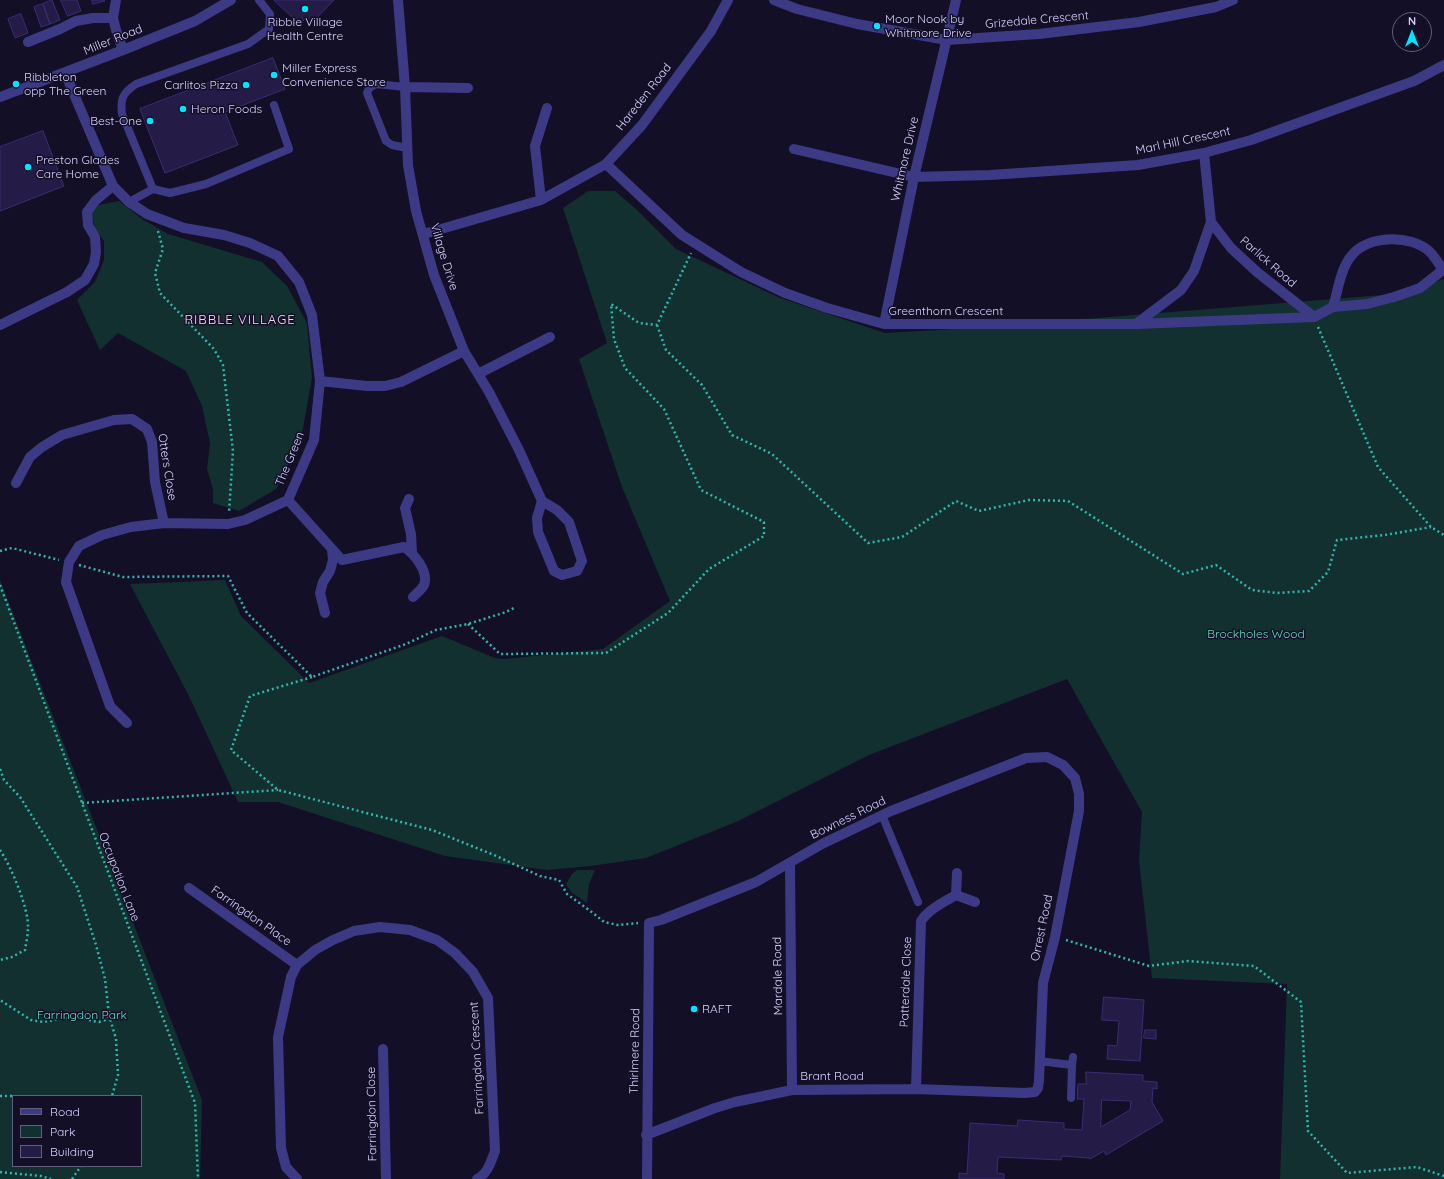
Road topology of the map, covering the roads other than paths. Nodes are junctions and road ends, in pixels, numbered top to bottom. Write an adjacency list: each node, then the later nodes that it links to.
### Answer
1 (116, 0): 9 (street)
2 (232, 0): 12 (street, Miller Road)
3 (260, 0): 26 (lane)
4 (398, 0): 15 (street, Village Drive)
5 (728, 0): 23 (street, Hareden Road)
6 (774, 0): 10 (street, Grizedale Crescent)
7 (956, 0): 10 (street, Whitmore Drive)
8 (1233, 0): 10 (street, Grizedale Crescent)
9 (113, 18): 11 (street); 12 (street)
10 (947, 40): 24 (street, Whitmore Drive)
11 (28, 42)
12 (124, 50): 14 (street, Miller Road)
13 (1444, 65): 22 (street, Marl Hill Crescent)
14 (65, 73): 17 (street, Miller Road); 25 (street, The Green)
15 (405, 87): 16 (street); 20 (street, Village Drive); 20 (lane)
16 (468, 88)
17 (0, 97)
18 (274, 105): 26 (lane)
19 (547, 108): 27 (street)
20 (407, 148): 30 (street, Village Drive)
21 (794, 149): 24 (street, Marl Hill Crescent)
22 (1204, 153): 24 (street, Marl Hill Crescent); 29 (street)
23 (606, 164): 27 (street, Hareden Road); 34 (street, Greenthorn Crescent)
24 (914, 177): 34 (street, Whitmore Drive)
25 (113, 186): 28 (street, The Green); 36 (street)
26 (153, 189): 28 (lane)
27 (541, 200): 30 (street, Hareden Road)
28 (129, 202): 40 (street, The Green)
29 (1211, 222): 33 (street, Parlick Road); 35 (street)
30 (424, 234): 38 (street, Village Drive)
31 (1444, 269): 32 (street, Greenthorn Crescent); 32 (street, Greenthorn Crescent)
32 (1333, 307): 33 (street, Greenthorn Crescent)
33 (1314, 317): 35 (street, Greenthorn Crescent)
34 (884, 324): 35 (street, Greenthorn Crescent)
35 (1136, 324)
36 (0, 325)
37 (550, 337): 39 (street)
38 (464, 350): 39 (street, Village Drive); 40 (street)
39 (478, 374): 44 (street, Village Drive)
40 (320, 381): 43 (street, The Green)
41 (16, 483): 45 (street, Otters Close)
42 (409, 499): 47 (street)
43 (288, 500): 45 (street, The Green); 46 (street)
44 (542, 501): 44 (street)
45 (164, 523): 50 (street, The Green)
46 (332, 549): 47 (street); 49 (street)
47 (412, 552): 48 (street)
48 (413, 597)
49 (326, 613)
50 (127, 723)
51 (1063, 765): 52 (street, Bowness Road); 62 (street, Orrest Road)
52 (882, 815): 53 (street, Bowness Road); 57 (lane)
53 (790, 863): 59 (street, Bowness Road); 64 (street, Mardale Road)
54 (957, 873): 56 (street)
55 (189, 888): 60 (street, Farringdon Place)
56 (956, 895): 58 (street); 63 (street, Patterdale Close)
57 (918, 902)
58 (974, 902)
59 (649, 923): 67 (street, Thirlmere Road)
60 (297, 965): 68 (street, Farringdon Crescent); 70 (street, Farringdon Crescent)
61 (383, 1049): 69 (street, Farringdon Close)
62 (1039, 1061): 65 (street, Orrest Road); 66 (lane)
63 (916, 1089): 64 (street, Brant Road); 65 (street, Brant Road)
64 (792, 1090): 67 (street, Brant Road)
65 (1025, 1093)
66 (1071, 1098)
67 (646, 1135): 71 (street, Thirlmere Road)
68 (297, 1179)
69 (386, 1179)
70 (477, 1179)
71 (647, 1179)

